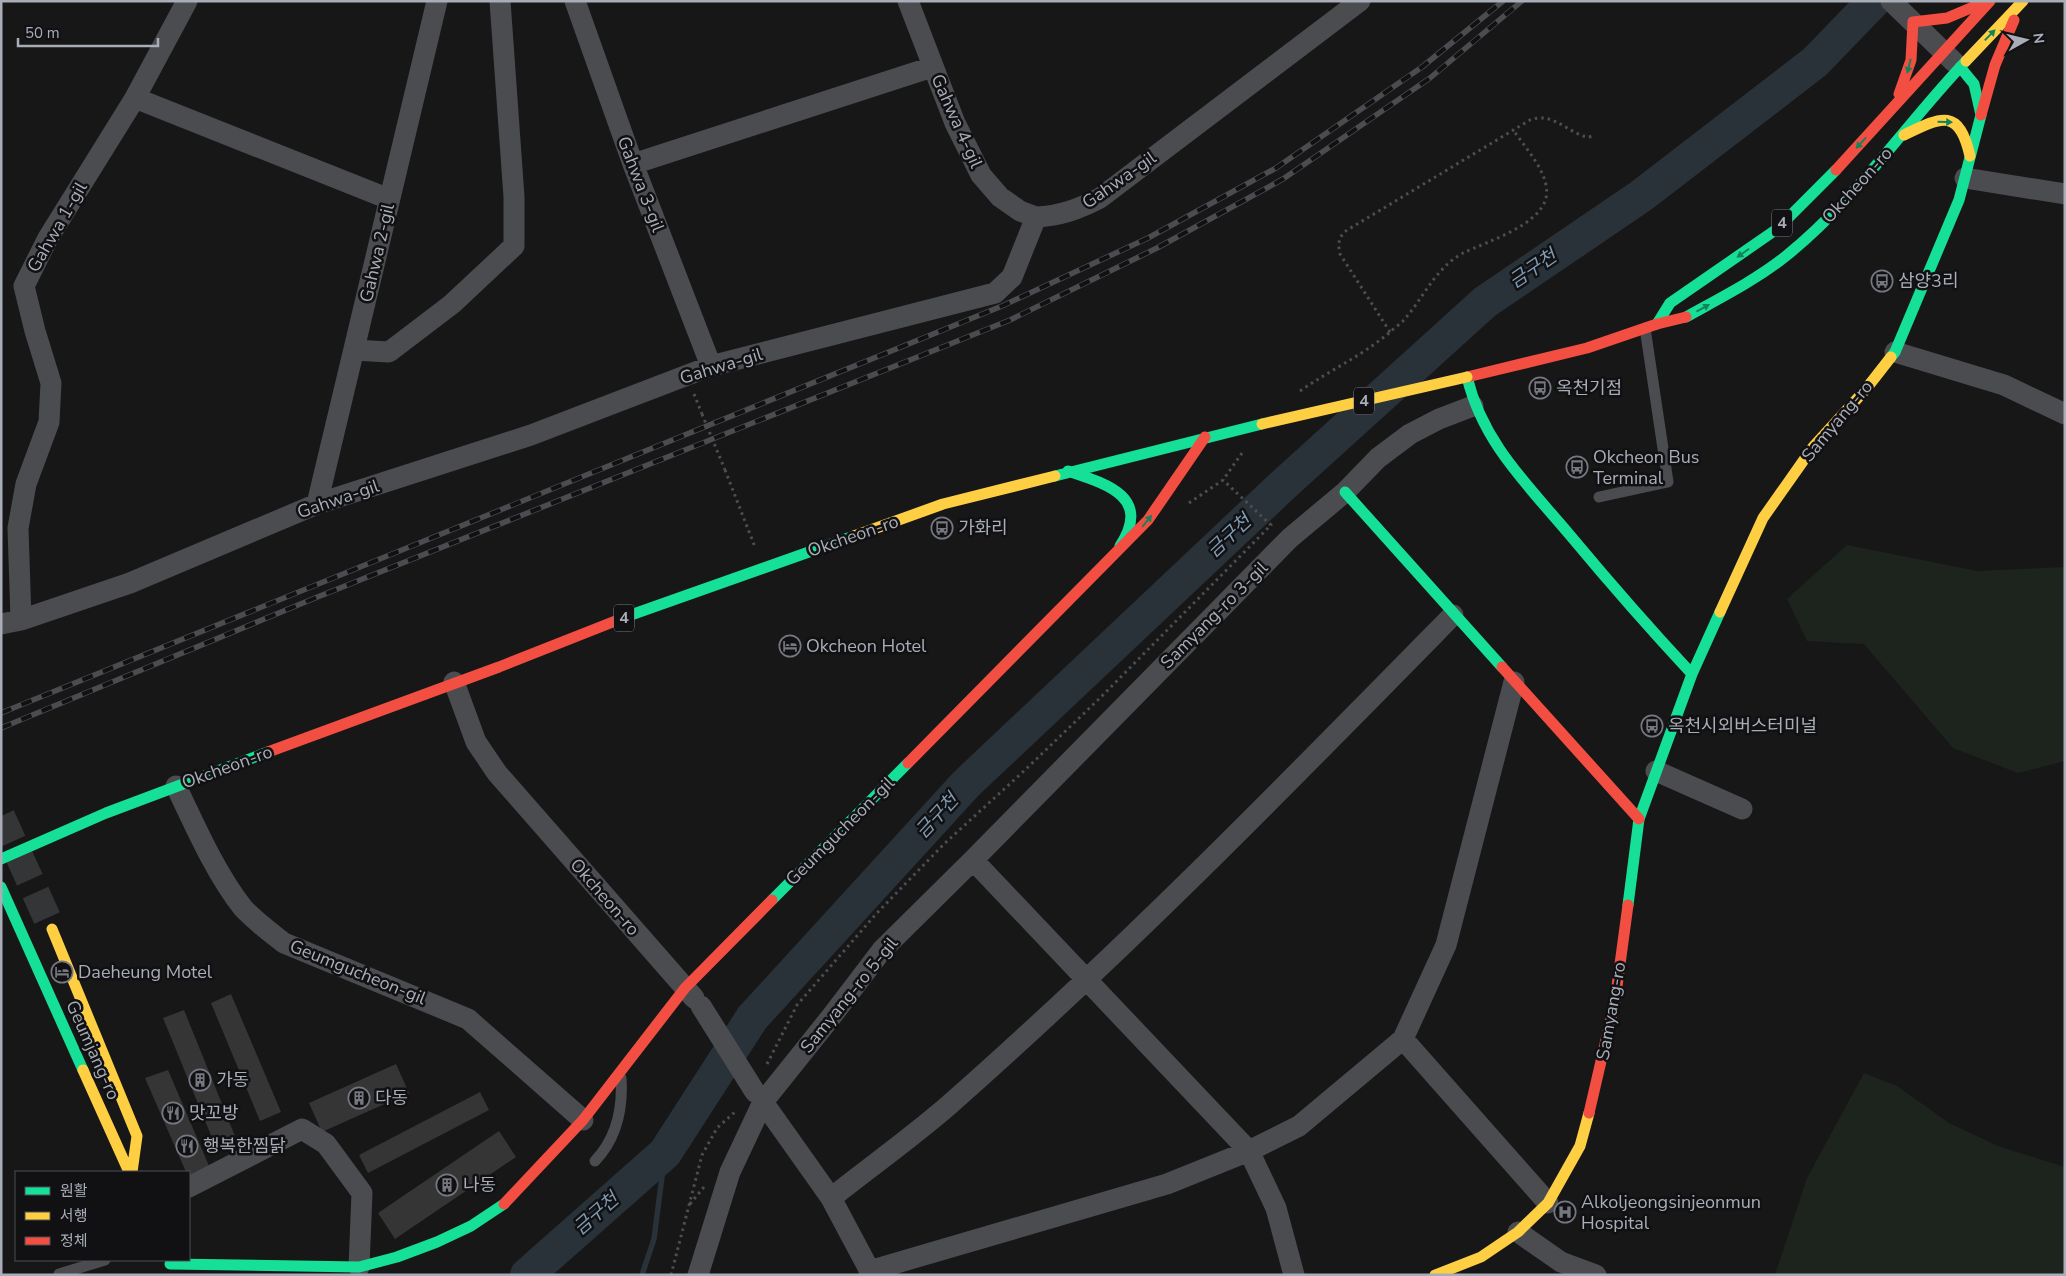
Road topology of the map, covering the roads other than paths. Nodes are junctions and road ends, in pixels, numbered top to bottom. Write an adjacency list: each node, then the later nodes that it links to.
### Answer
1 (187, 1): 14 (street, Gahwa 1-gil)
2 (437, 1): 22 (street, Gahwa 2-gil)
3 (500, 1): 26 (street)
4 (575, 1): 19 (street, Gahwa 3-gil)
5 (908, 1): 12 (street, Gahwa 4-gil)
6 (1360, 1): 23 (street, Gahwa-gil)
7 (1986, 1): 10 (street)
8 (1990, 1): 11 (street, Okcheon-ro / 4)
9 (2022, 2): 13 (street, Okcheon-ro / 4, one-way to 9); 16 (street)
10 (1903, 12): 11 (street); 15 (street, one-way to 15)
11 (1942, 52): 13 (street); 15 (street, Okcheon-ro / 4)
12 (932, 67): 19 (street); 23 (street, Gahwa 4-gil)
13 (1960, 67): 16 (street, Samyang-ro); 17 (street, Okcheon-ro / 4)
14 (135, 98): 22 (street); 39 (street, Gahwa 1-gil)
15 (1894, 106): 24 (street, Okcheon-ro / 4, one-way to 24)
16 (1981, 115): 18 (street, Samyang-ro)
17 (1900, 137): 18 (street, one-way to 18); 24 (street, Okcheon-ro / 4, one-way to 17)
18 (1970, 156): 20 (street, Samyang-ro)
19 (633, 164): 28 (street, Gahwa 3-gil)
20 (1965, 178): 21 (street); 27 (street, Samyang-ro)
21 (2065, 194)
22 (389, 200): 26 (street, Gahwa 2-gil)
23 (1036, 218): 28 (street, Gahwa-gil)
24 (1658, 324): 25 (street, Okcheon-ro / 4)
25 (1645, 328): 29 (street, Okcheon-ro / 4); 35 (lane)
26 (354, 350): 36 (street, Gahwa 2-gil)
27 (1895, 352): 31 (street); 40 (street, Samyang-ro)
28 (711, 366): 36 (street, Gahwa-gil)
29 (1466, 377): 30 (street); 32 (street, Okcheon-ro / 4, bridge)
30 (1473, 406): 34 (street, Samyang-ro 3-gil); 40 (street)
31 (2065, 414)
32 (1205, 437): 33 (street, Okcheon-ro / 4); 37 (street, one-way to 32)
33 (1068, 471): 37 (street); 41 (street, Okcheon-ro / 4)
34 (1345, 492): 38 (street); 48 (street, Samyang-ro 3-gil)
35 (1599, 497)
36 (316, 504): 39 (street, Gahwa-gil)
37 (1114, 556): 52 (street, Geumgucheon-gil)
38 (1454, 615): 42 (street); 51 (street)
39 (11, 622)
40 (1692, 674): 43 (street, Samyang-ro)
41 (454, 682): 44 (street, Okcheon-ro / 4); 52 (street, Okcheon-ro)
42 (1514, 682): 46 (street); 53 (street)
43 (1656, 771): 45 (street); 46 (street, Samyang-ro)
44 (176, 786): 47 (street, Okcheon-ro / 4); 56 (street, Geumgucheon-gil)
45 (1742, 809)
46 (1639, 819): 63 (street, Samyang-ro)
47 (1, 858)
48 (973, 860): 51 (street); 55 (street, Samyang-ro 5-gil)
49 (4, 900): 59 (street, Geumjang-ro)
50 (52, 929): 60 (street)
51 (1086, 979): 57 (street); 62 (street)
52 (685, 988): 54 (street, Geumgucheon-gil); 55 (street, Okcheon-ro, bridge)
53 (1403, 1039): 57 (street); 63 (street)
54 (621, 1074): 56 (street, Geumgucheon-gil); 58 (lane)
55 (759, 1097): 62 (street, Okcheon-ro); 70 (street, Samyang-ro 5-gil)
56 (583, 1120): 67 (street, Geumgucheon-gil)
57 (1249, 1151): 68 (street); 71 (street)
58 (595, 1162)
59 (130, 1171)
60 (130, 1171)
61 (190, 1186): 67 (street)
62 (831, 1198): 68 (street, Okcheon-ro)
63 (1548, 1203): 64 (street, Samyang-ro)
64 (1518, 1232): 72 (street, Samyang-ro); 73 (street)
65 (102, 1261): 69 (lane)
66 (169, 1265): 67 (street, Geumgucheon-gil)
67 (359, 1267)
68 (870, 1273)
69 (59, 1274)
70 (698, 1275)
71 (1294, 1275)
72 (1435, 1275)
73 (1596, 1275)

